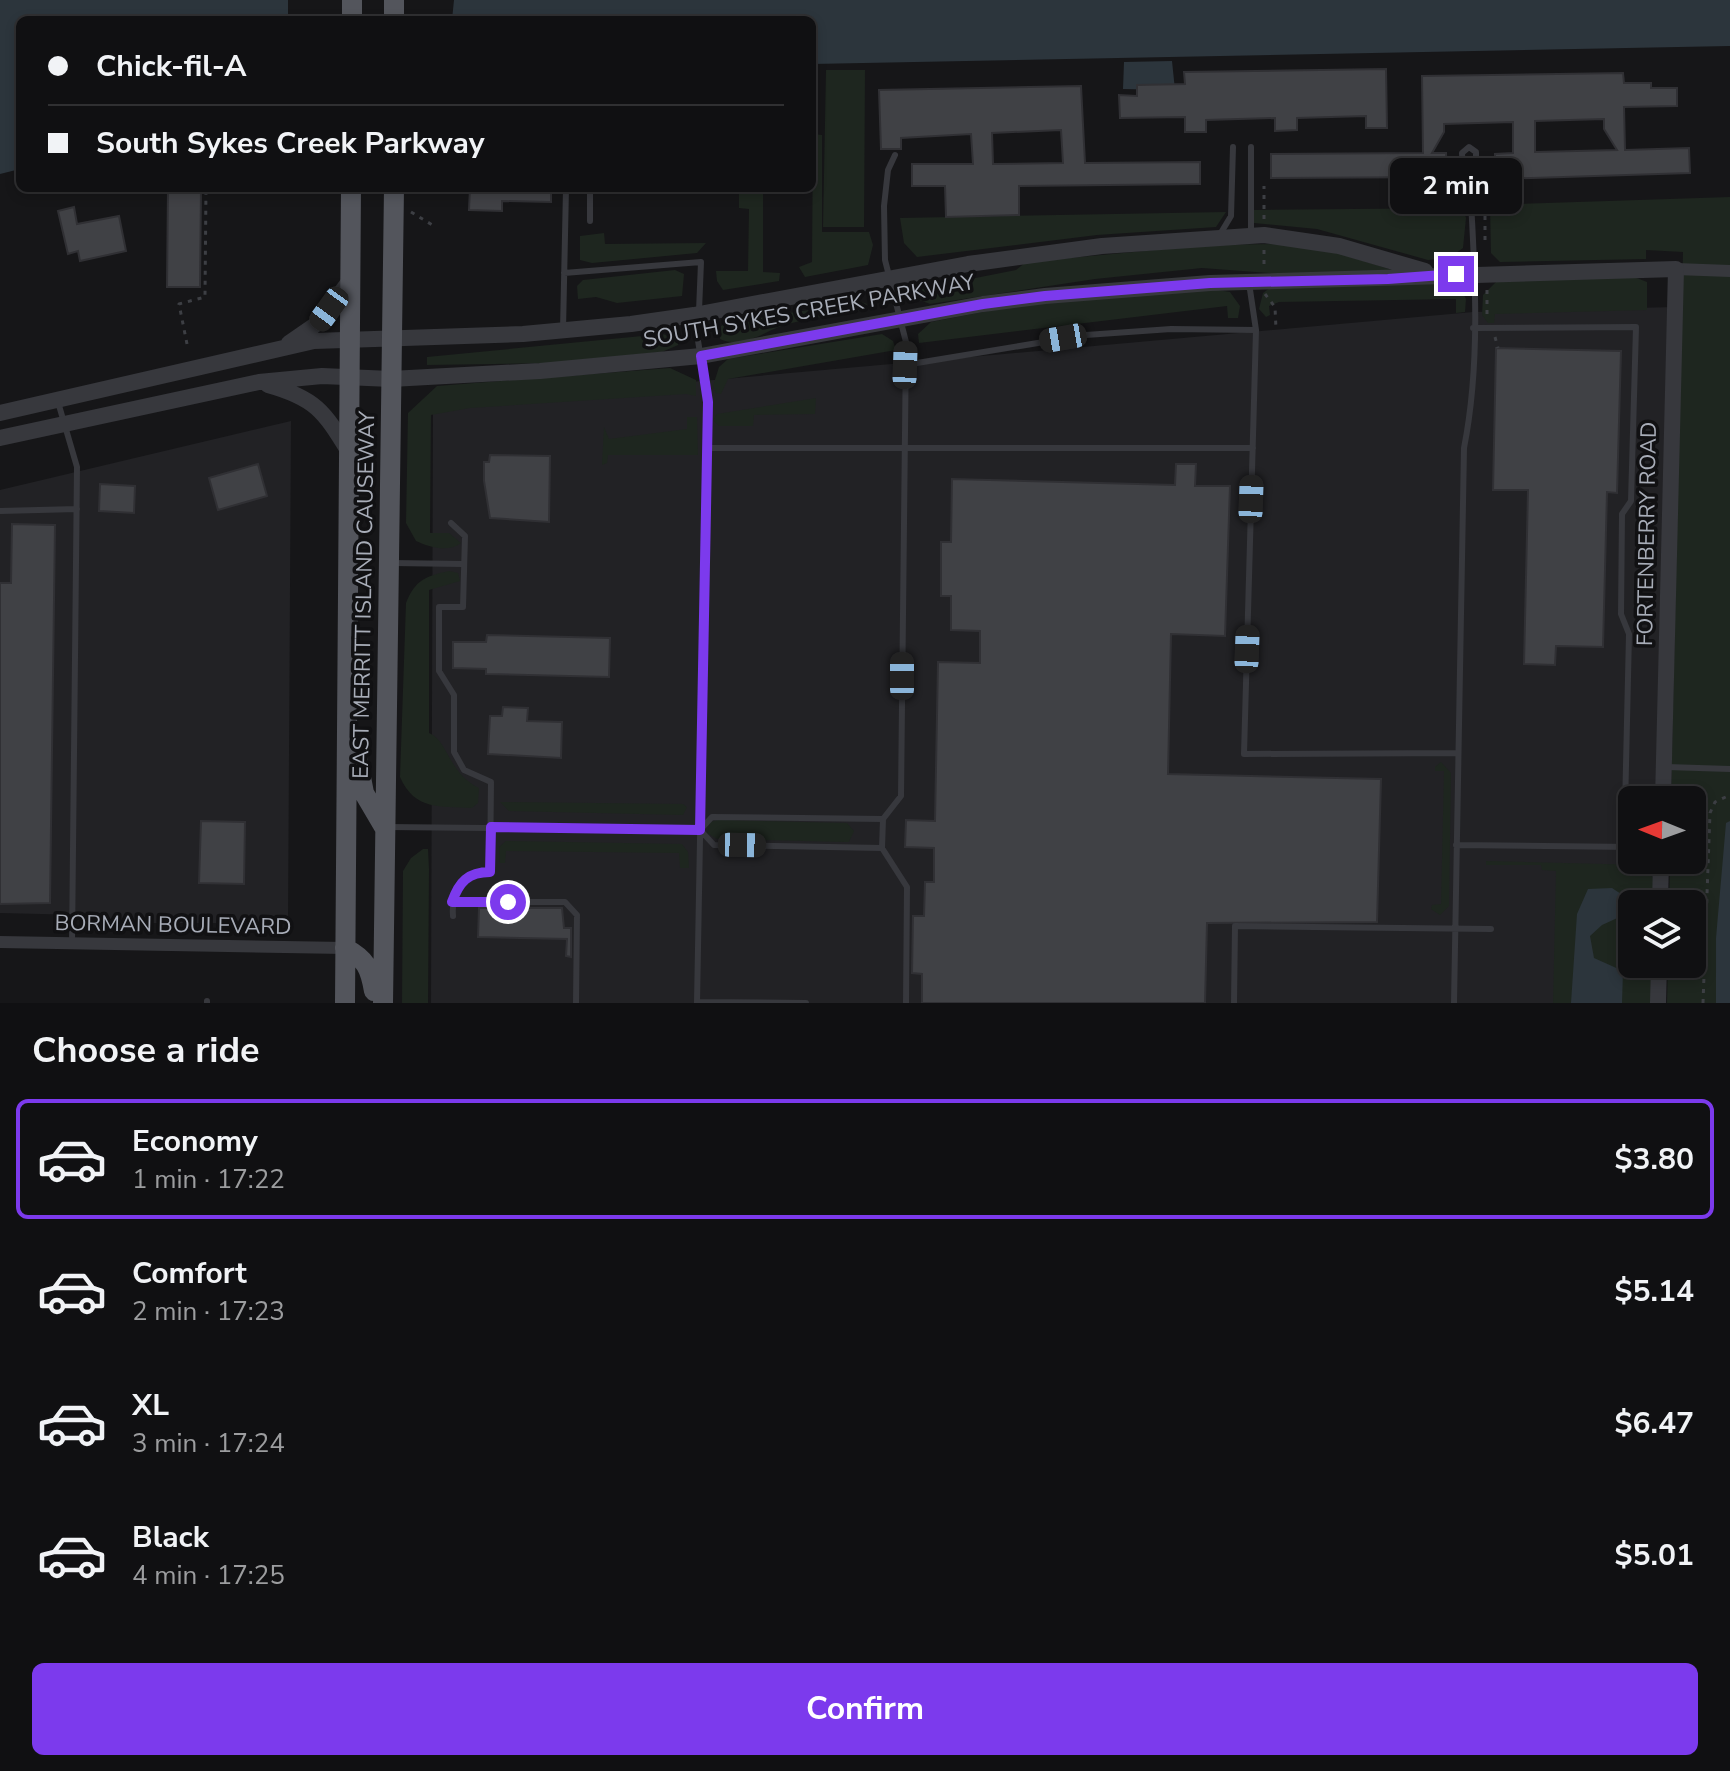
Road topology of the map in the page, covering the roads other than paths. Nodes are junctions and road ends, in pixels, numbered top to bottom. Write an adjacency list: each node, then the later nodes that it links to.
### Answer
1 (1233, 147): 11 (lane)
2 (1251, 147): 10 (lane)
3 (895, 155): 17 (lane)
4 (1470, 181): 4 (lane); 15 (lane)
5 (351, 192): 18 (main road, EAST MERRITT ISLAND CAUSEWAY)
6 (394, 192): 25 (main road, EAST MERRITT ISLAND CAUSEWAY)
7 (566, 192): 14 (lane)
8 (590, 192): 9 (lane)
9 (590, 221)
10 (1258, 235): 11 (street, SOUTH SYKES CREEK PARKWAY); 16 (street, SOUTH SYKES CREEK PARKWAY)
11 (1219, 236): 17 (street, SOUTH SYKES CREEK PARKWAY)
12 (1676, 269): 13 (street, SOUTH SYKES CREEK PARKWAY); 15 (street, SOUTH SYKES CREEK PARKWAY); 48 (street, FORTENBERRY ROAD)
13 (1730, 271)
14 (564, 273): 20 (lane); 23 (lane)
15 (1473, 273): 16 (street, SOUTH SYKES CREEK PARKWAY); 22 (lane)
16 (1438, 274): 19 (street, SOUTH SYKES CREEK PARKWAY)
17 (891, 277): 20 (street, SOUTH SYKES CREEK PARKWAY); 21 (lane)
18 (351, 279): 26 (main road, EAST MERRITT ISLAND CAUSEWAY); 27 (street)
19 (1257, 282): 21 (street, SOUTH SYKES CREEK PARKWAY); 24 (lane)
20 (697, 315): 23 (street, SOUTH SYKES CREEK PARKWAY); 28 (lane)
21 (900, 320): 28 (street, SOUTH SYKES CREEK PARKWAY); 29 (lane)
22 (1473, 328): 47 (lane); 50 (lane)
23 (563, 330): 25 (street, SOUTH SYKES CREEK PARKWAY)
24 (1256, 330): 29 (lane); 39 (lane)
25 (392, 336): 26 (street, SOUTH SYKES CREEK PARKWAY); 31 (main road, EAST MERRITT ISLAND CAUSEWAY)
26 (350, 340): 27 (street, SOUTH SYKES CREEK PARKWAY); 30 (main road, EAST MERRITT ISLAND CAUSEWAY)
27 (285, 346): 33 (street)
28 (701, 356): 31 (street, SOUTH SYKES CREEK PARKWAY); 37 (lane)
29 (905, 365): 38 (lane)
30 (350, 377): 31 (street, SOUTH SYKES CREEK PARKWAY); 32 (street, SOUTH SYKES CREEK PARKWAY); 40 (main road, EAST MERRITT ISLAND CAUSEWAY)
31 (391, 379): 44 (main road, EAST MERRITT ISLAND CAUSEWAY)
32 (259, 382): 35 (street, SOUTH SYKES CREEK PARKWAY); 40 (street)
33 (57, 400): 34 (street); 35 (lane)
34 (0, 413)
35 (64, 424): 36 (street, SOUTH SYKES CREEK PARKWAY); 41 (lane)
36 (0, 438)
37 (708, 448): 38 (lane); 55 (lane)
38 (904, 448): 39 (lane); 52 (lane)
39 (1253, 448): 47 (lane)
40 (349, 452): 46 (main road, EAST MERRITT ISLAND CAUSEWAY)
41 (77, 509): 42 (lane); 64 (lane)
42 (0, 511)
43 (451, 523): 45 (lane)
44 (388, 563): 45 (lane); 53 (main road, EAST MERRITT ISLAND CAUSEWAY)
45 (463, 564): 54 (lane)
46 (349, 680): 53 (main road); 65 (main road, EAST MERRITT ISLAND CAUSEWAY)
47 (1458, 753): 56 (lane)
48 (1664, 767): 49 (lane); 51 (street, FORTENBERRY ROAD)
49 (1730, 769)
50 (1626, 786)
51 (1663, 786)
52 (883, 819): 55 (lane); 58 (lane)
53 (384, 827): 54 (lane); 69 (main road, EAST MERRITT ISLAND CAUSEWAY)
54 (491, 827): 55 (lane); 59 (lane)
55 (700, 830): 58 (lane); 71 (lane)
56 (1456, 845): 57 (lane); 61 (lane)
57 (1618, 847)
58 (882, 848): 73 (lane)
59 (452, 902): 60 (lane); 70 (lane)
60 (453, 916)
61 (1455, 929): 62 (lane); 74 (lane); 75 (lane)
62 (1491, 929)
63 (0, 942): 64 (street, BORMAN BOULEVARD)
64 (72, 944): 65 (street, BORMAN BOULEVARD)
65 (345, 948): 67 (main road, EAST MERRITT ISLAND CAUSEWAY); 68 (main road)
66 (1659, 978): 76 (street)
67 (345, 1003)
68 (376, 1003)
69 (383, 1003)
70 (576, 1003)
71 (697, 1003): 72 (lane)
72 (806, 1003)
73 (906, 1003)
74 (1234, 1003)
75 (1454, 1003)
76 (1658, 1003)

